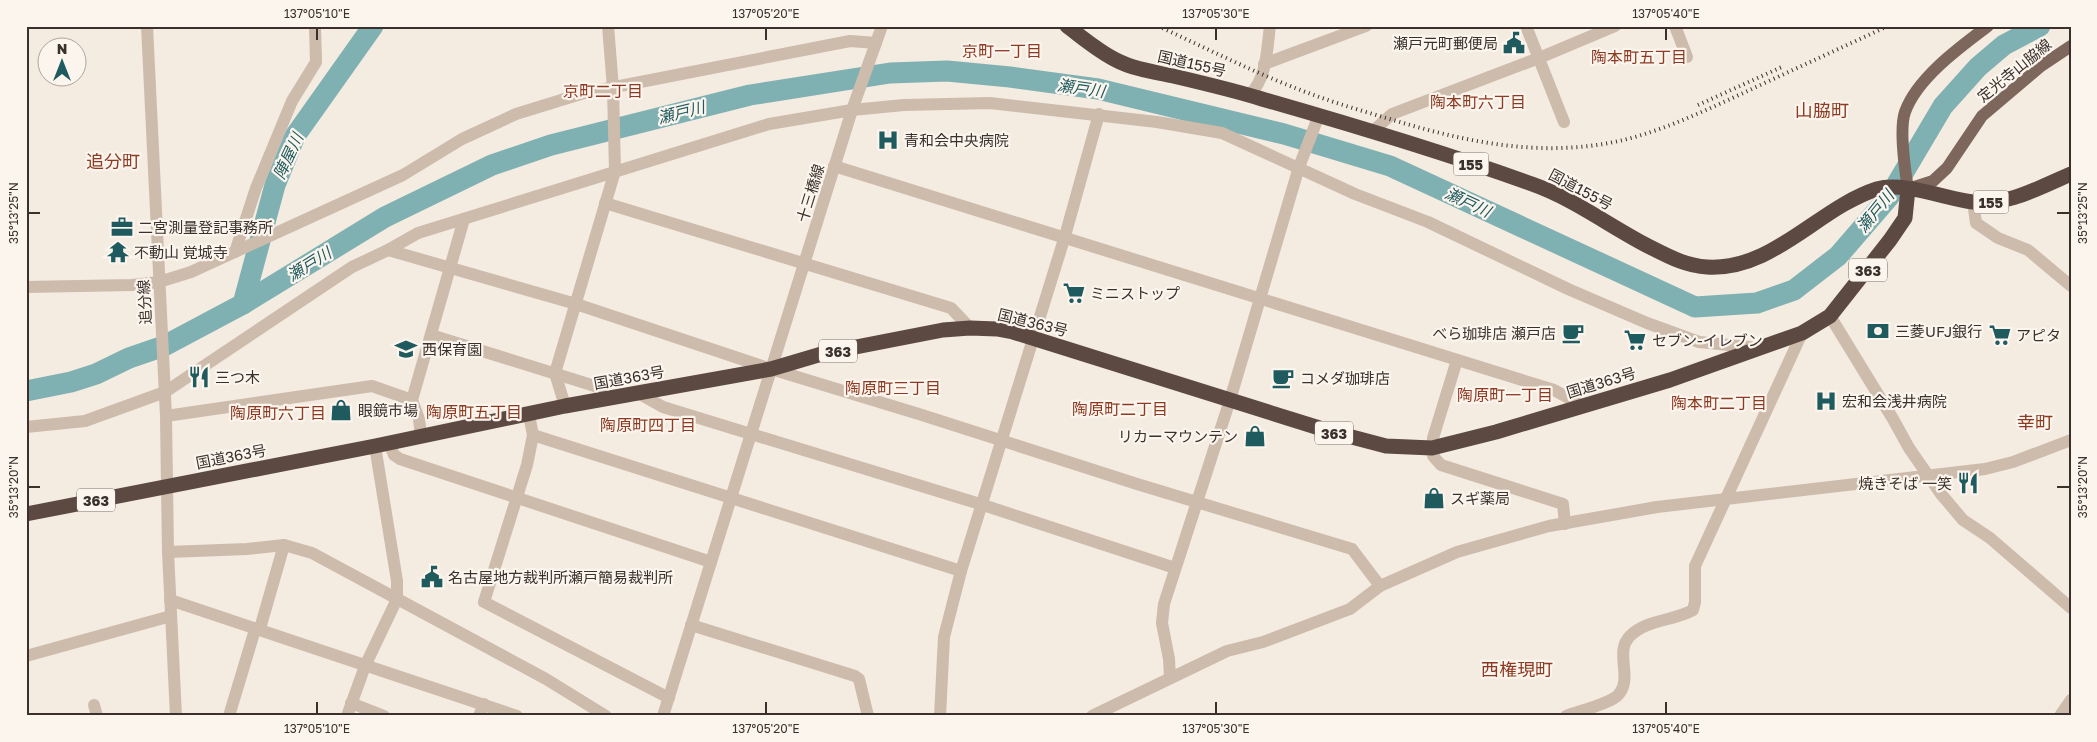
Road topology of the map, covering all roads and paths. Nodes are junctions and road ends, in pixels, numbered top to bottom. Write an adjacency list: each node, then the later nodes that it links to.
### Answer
1 (147, 26): 37 (street, 追分線)
2 (315, 26): 33 (street)
3 (608, 26): 17 (street)
4 (882, 26): 13 (street, 十三橋線)
5 (1066, 26): 18 (highway, 国道155号 / 155)
6 (1270, 26): 16 (street)
7 (1366, 26): 16 (street)
8 (1526, 26): 15 (street)
9 (1615, 26): 15 (street)
10 (1675, 26): 14 (street)
11 (1988, 26): 28 (main road)
12 (2071, 46): 28 (main road, 定光寺山脇線)
13 (875, 48): 17 (street); 19 (street, 十三橋線)
14 (1687, 57)
15 (1539, 58): 22 (street); 23 (street)
16 (1264, 64): 18 (street)
17 (614, 88): 25 (street); 33 (street)
18 (1249, 94): 21 (highway, 国道155号 / 155)
19 (854, 104): 20 (street); 25 (street); 26 (street, 十三橋線)
20 (1098, 114): 24 (street); 32 (street)
21 (1317, 121): 23 (highway, 国道155号 / 155); 24 (street)
22 (1564, 122)
23 (1372, 132): 28 (highway, 国道155号 / 155)
24 (1300, 163): 40 (street); 47 (street)
25 (615, 166): 30 (street); 31 (street)
26 (834, 166): 32 (street); 35 (street, 十三橋線)
27 (2071, 174): 29 (highway, 国道155号 / 155)
28 (1908, 189): 29 (highway, 国道155号 / 155); 42 (highway, 国道363号 / 363)
29 (1973, 202): 38 (street)
30 (605, 203): 35 (street); 41 (street)
31 (464, 220): 34 (street); 36 (street)
32 (1064, 236): 40 (street); 46 (street)
33 (238, 250): 37 (street)
34 (388, 250): 36 (street); 51 (street)
35 (805, 265): 43 (street); 49 (street, 十三橋線)
36 (451, 270): 41 (street); 45 (street)
37 (159, 282): 39 (street); 51 (street, 追分線)
38 (2071, 286)
39 (26, 287)
40 (1259, 299): 48 (street); 55 (street)
41 (576, 304): 49 (street); 50 (street)
42 (1830, 316): 44 (highway, 国道363号 / 363); 68 (street)
43 (970, 328): 46 (highway, 国道363号 / 363); 49 (highway, 国道363号 / 363)
44 (1802, 333): 47 (highway, 国道363号 / 363); 71 (street)
45 (432, 336): 50 (street); 54 (street)
46 (1032, 338): 55 (highway, 国道363号 / 363); 64 (street)
47 (1762, 348): 57 (highway, 国道363号 / 363)
48 (1457, 360): 57 (street); 67 (street)
49 (771, 369): 52 (highway, 国道363号 / 363); 62 (street, 十三橋線); 64 (street)
50 (555, 372): 53 (street); 56 (street)
51 (164, 387): 59 (street, 追分線); 60 (street)
52 (638, 394): 53 (highway, 国道363号 / 363); 62 (street)
53 (606, 399): 56 (highway, 国道363号 / 363)
54 (412, 400): 59 (street); 63 (street)
55 (1230, 400): 67 (highway, 国道363号 / 363); 73 (street)
56 (565, 406): 58 (highway, 国道363号 / 363)
57 (1583, 406): 67 (highway, 国道363号 / 363)
58 (529, 415): 61 (street); 63 (highway, 国道363号 / 363)
59 (166, 416): 69 (street, 追分線)
60 (26, 426)
61 (533, 435): 70 (street); 72 (street)
62 (751, 435): 72 (street, 十三橋線); 74 (street)
63 (422, 436): 66 (highway, 国道363号 / 363)
64 (1001, 440): 73 (street); 74 (street)
65 (2071, 440): 68 (street)
66 (382, 444): 69 (highway, 国道363号 / 363); 70 (street); 84 (street)
67 (1432, 448): 76 (street)
68 (1928, 475): 71 (street); 85 (street)
69 (167, 487): 75 (highway, 国道363号 / 363); 78 (street, 追分線)
70 (516, 498): 79 (street); 92 (street)
71 (1727, 498): 76 (street); 106 (street)
72 (732, 499): 79 (street, 十三橋線); 81 (street)
73 (1196, 502): 80 (street); 82 (street)
74 (980, 504): 80 (street); 81 (street)
75 (26, 514)
76 (1565, 524): 82 (street)
77 (284, 545): 78 (street); 84 (street); 88 (street)
78 (168, 552): 83 (street, 追分線)
79 (711, 562): 87 (street, 十三橋線)
80 (1175, 568): 91 (street)
81 (961, 572): 105 (street)
82 (1380, 586): 91 (street)
83 (170, 600): 86 (street, 追分線); 88 (street)
84 (397, 600): 90 (street); 102 (street)
85 (2071, 608)
86 (171, 616): 89 (street); 96 (street, 追分線)
87 (691, 624): 92 (street, 十三橋線); 104 (street)
88 (257, 628): 90 (street); 99 (street)
89 (26, 656)
90 (365, 666): 94 (street); 95 (street)
91 (1170, 678): 98 (street)
92 (669, 698): 103 (street, 十三橋線)
93 (2071, 700): 97 (street)
94 (349, 710): 100 (street)
95 (481, 710): 101 (street)
96 (177, 714)
97 (2063, 714)
98 (1097, 715)
99 (229, 716)
100 (384, 716)
101 (518, 716)
102 (606, 716)
103 (663, 716)
104 (868, 716)
105 (940, 716)
106 (1566, 716)

